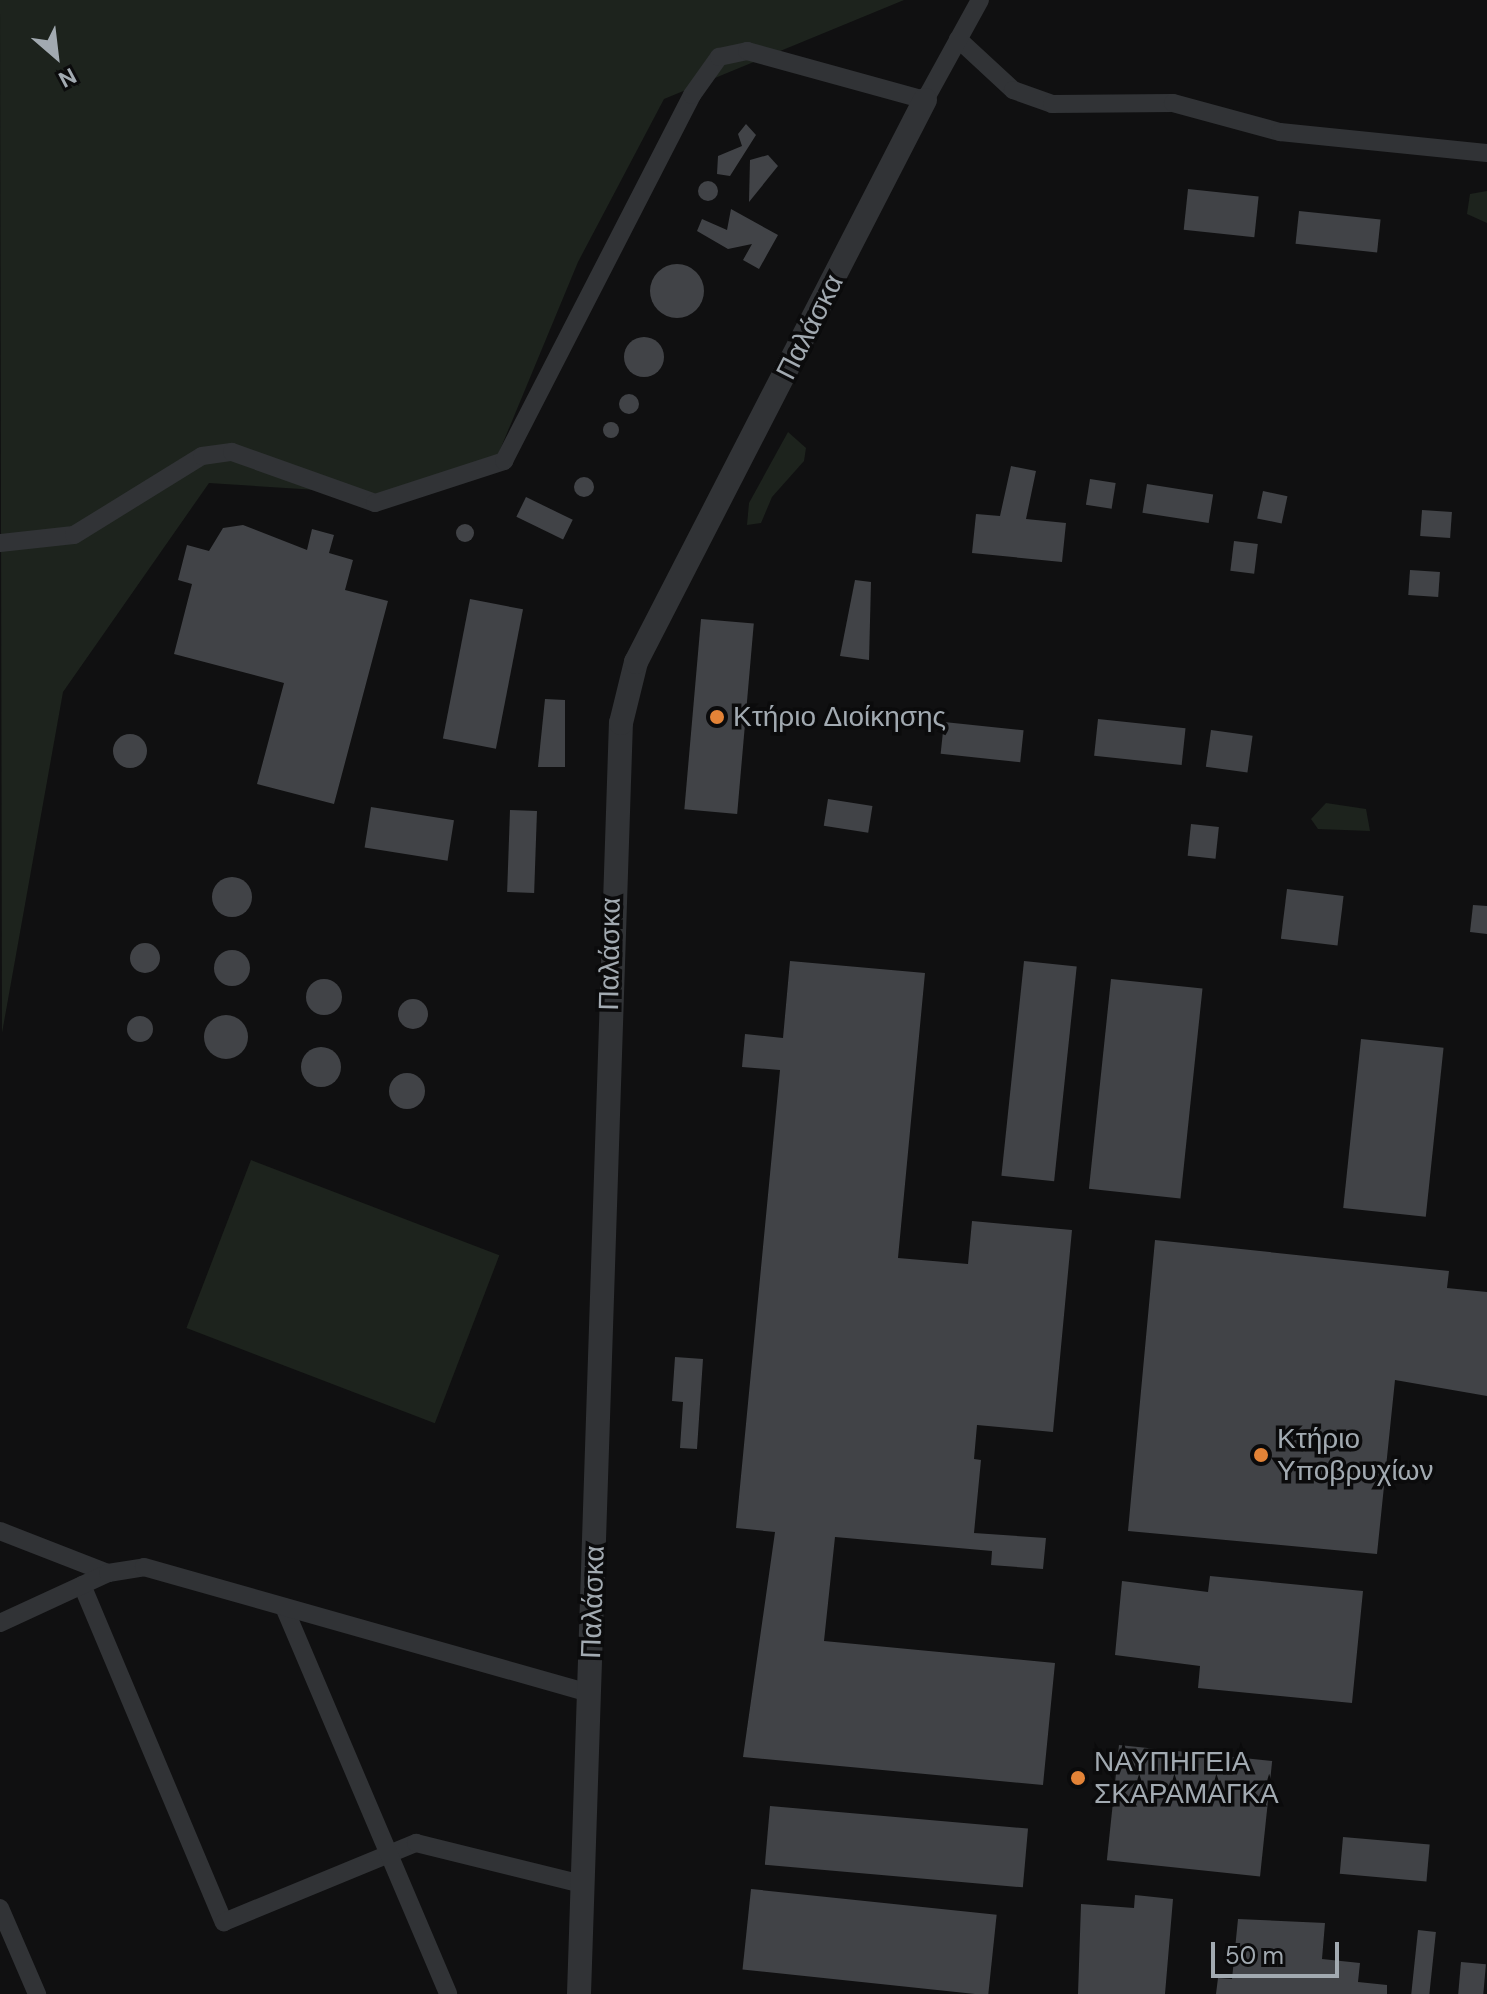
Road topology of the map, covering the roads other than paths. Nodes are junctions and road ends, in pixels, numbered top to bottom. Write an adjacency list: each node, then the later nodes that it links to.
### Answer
1 (980, 0): 2 (street, Παλάσκα)
2 (958, 39): 3 (street, Παλάσκα); 4 (street)
3 (925, 100): 5 (street); 11 (street, Παλάσκα)
4 (1487, 153)
5 (0, 543)
6 (0, 1531): 7 (street)
7 (108, 1573): 8 (street); 9 (street)
8 (82, 1585): 10 (street); 12 (street)
9 (284, 1607): 11 (street); 12 (street)
10 (0, 1623)
11 (590, 1693): 13 (street, Παλάσκα)
12 (387, 1851): 13 (street); 16 (street)
13 (582, 1884): 17 (street, Παλάσκα)
14 (0, 1908): 15 (street)
15 (37, 1994)
16 (448, 1994)
17 (579, 1994)

